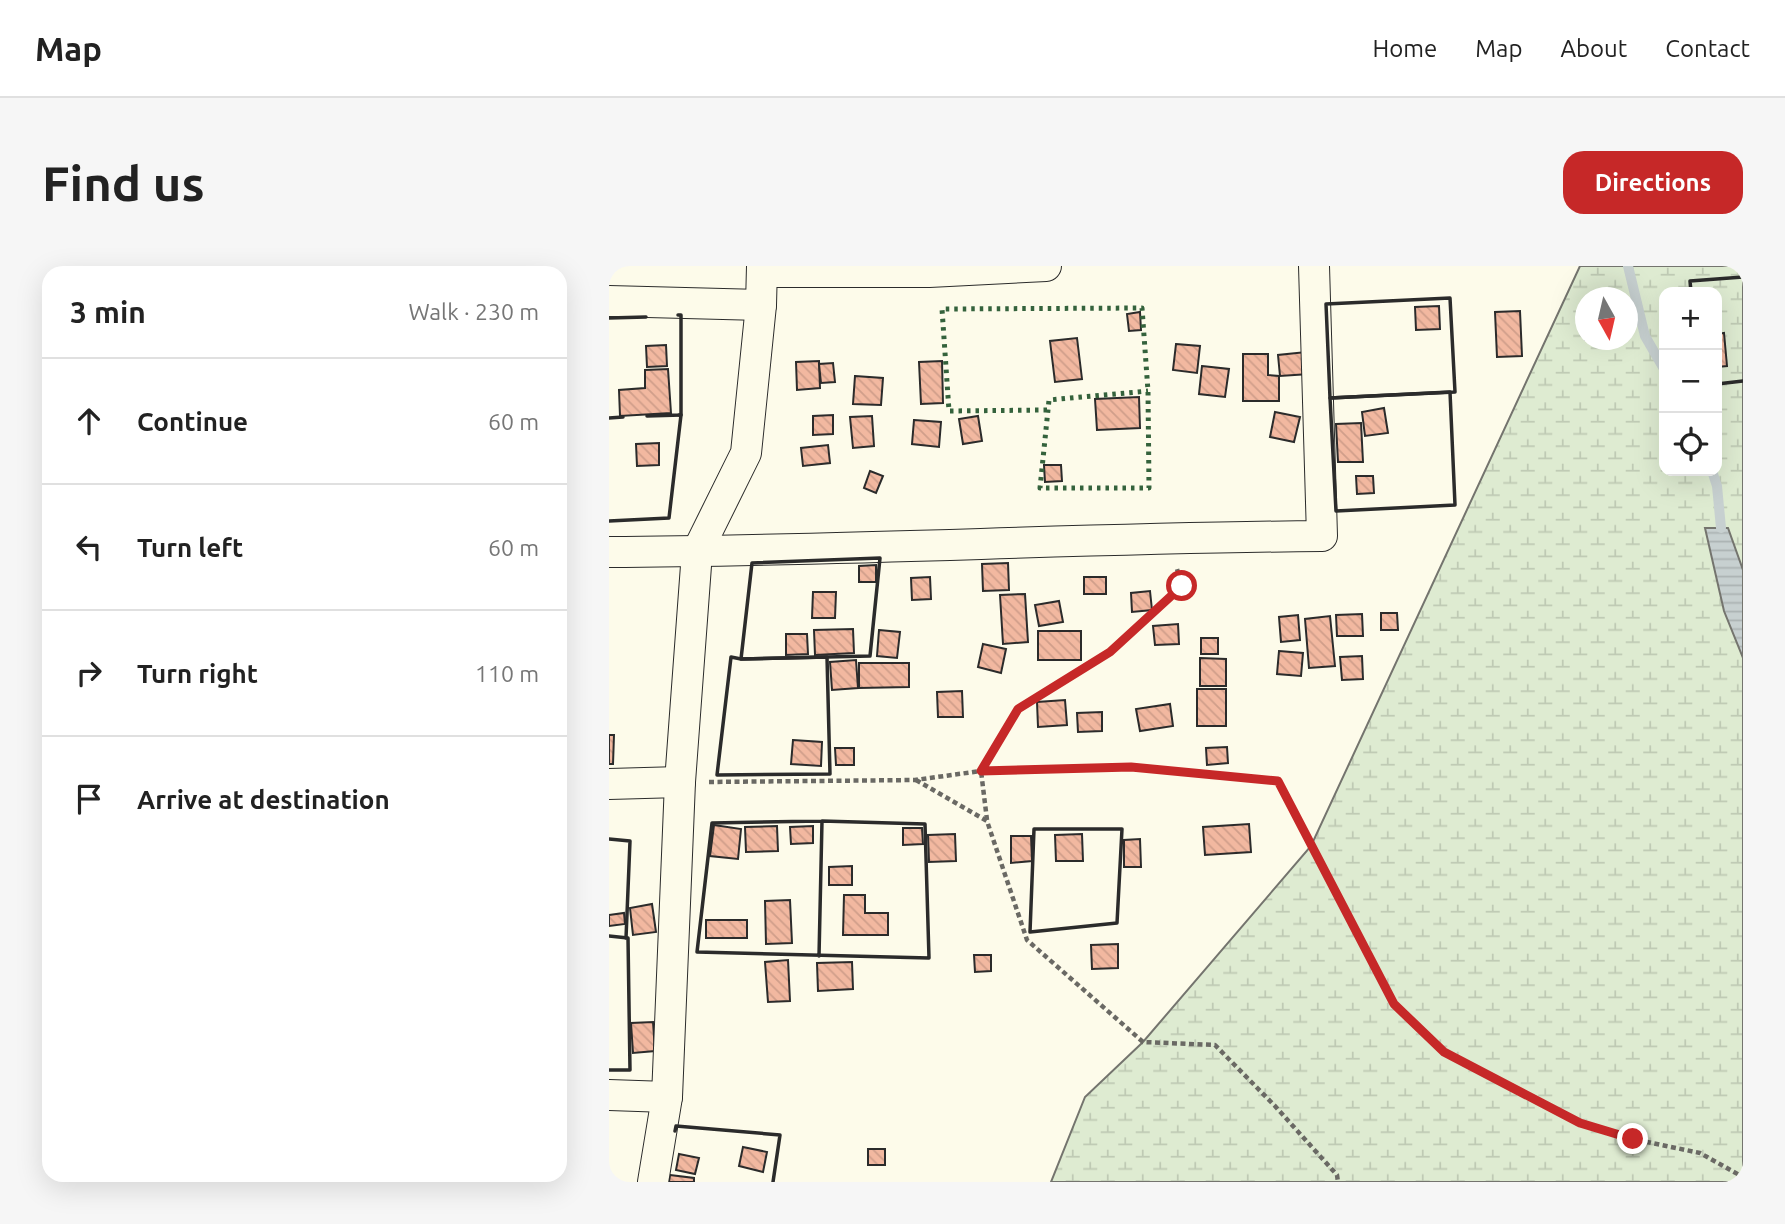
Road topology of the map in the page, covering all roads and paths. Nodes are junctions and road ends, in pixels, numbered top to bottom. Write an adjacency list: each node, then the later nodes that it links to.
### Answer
1 (1046, 266): 3 (street)
2 (1314, 266): 6 (street)
3 (762, 269): 5 (street)
4 (609, 301): 5 (street)
5 (761, 305): 8 (street)
6 (1168, 537): 8 (street); 9 (path)
7 (609, 552): 8 (street)
8 (697, 552): 11 (street)
9 (981, 771): 10 (path); 13 (path); 16 (path)
10 (915, 780): 11 (path); 13 (path)
11 (680, 782): 12 (street); 15 (street)
12 (609, 784)
13 (987, 821): 18 (path)
14 (609, 1095): 15 (street)
15 (667, 1097): 17 (street)
16 (1743, 1177)
17 (653, 1182)
18 (1338, 1182)

